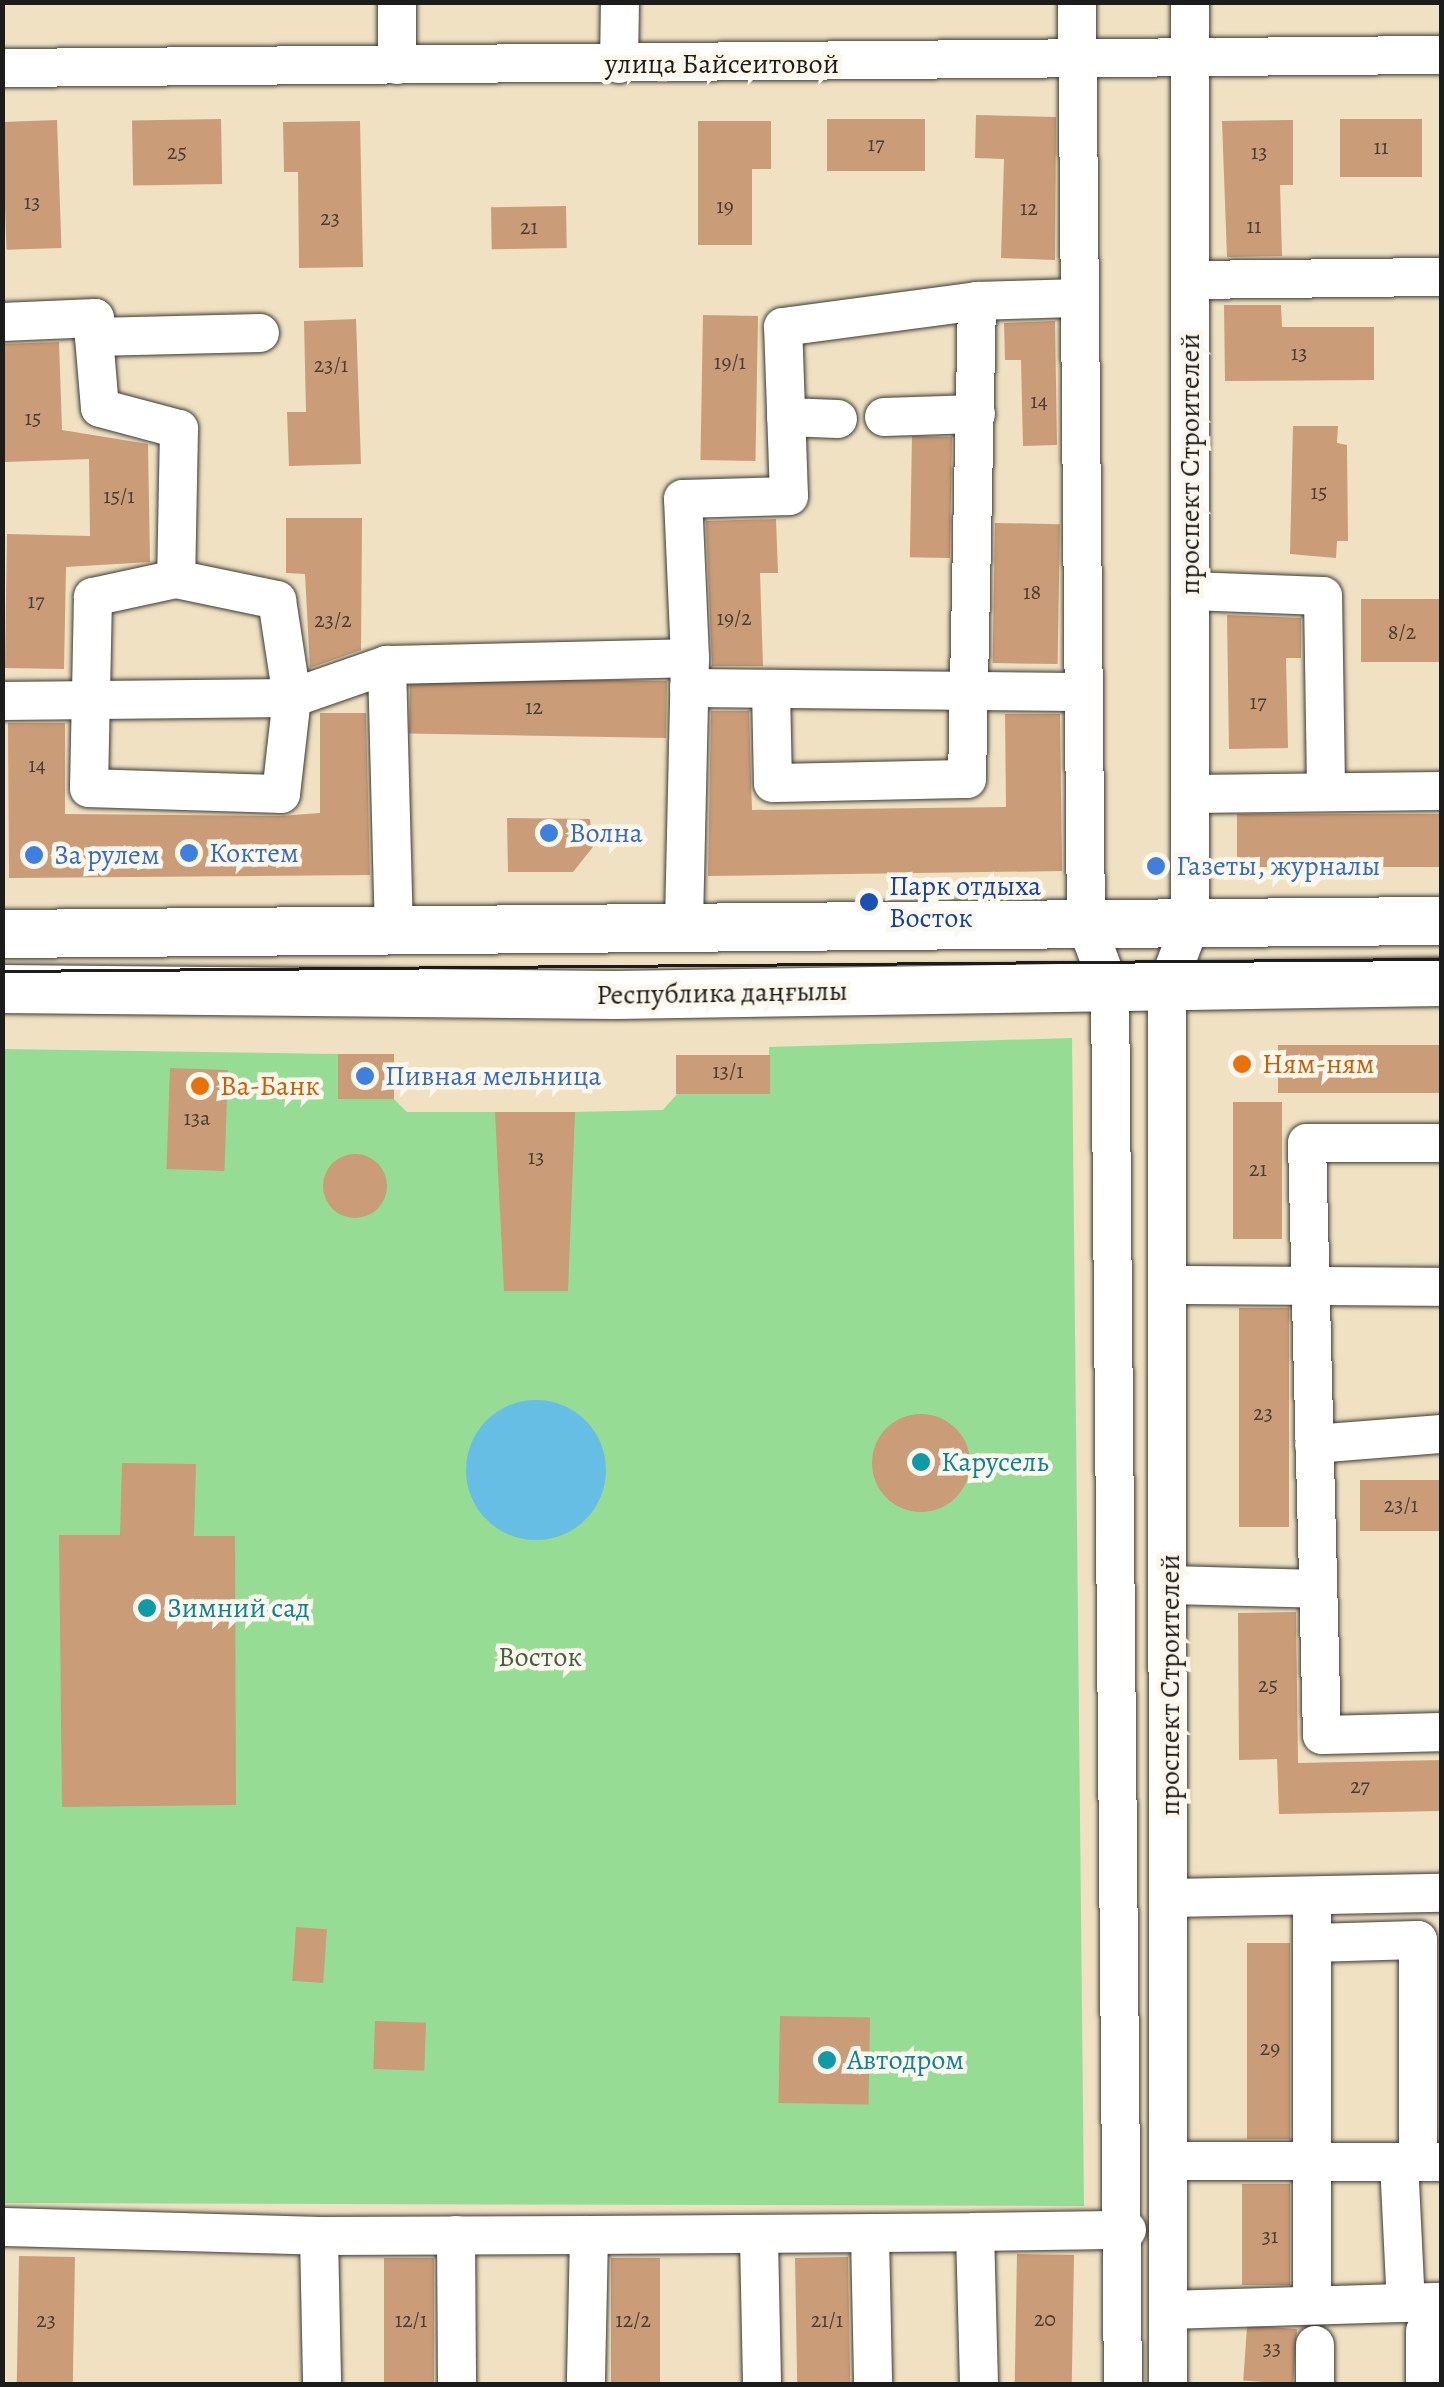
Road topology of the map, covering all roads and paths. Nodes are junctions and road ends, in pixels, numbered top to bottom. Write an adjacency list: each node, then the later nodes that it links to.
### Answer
1 (397, 2): 9 (street)
2 (620, 2): 8 (street)
3 (1077, 2): 7 (street)
4 (1190, 2): 6 (street, проспект Строителей)
5 (1442, 55): 6 (street, улица Байсеитовой)
6 (1192, 57): 7 (street, улица Байсеитовой); 12 (street, проспект Строителей)
7 (1078, 62): 8 (street, улица Байсеитовой); 13 (street)
8 (620, 64): 9 (street, улица Байсеитовой)
9 (397, 65): 10 (street, улица Байсеитовой)
10 (2, 68)
11 (1442, 276): 12 (street)
12 (1190, 280): 23 (street, проспект Строителей)
13 (1080, 298): 14 (street); 28 (street)
14 (977, 302): 18 (street); 19 (street)
15 (2, 322): 17 (street)
16 (260, 333): 17 (street)
17 (94, 337): 22 (street)
18 (976, 414): 20 (street); 27 (street)
19 (786, 417): 21 (street); 25 (street)
20 (884, 417)
21 (838, 419)
22 (176, 579): 29 (street); 30 (street)
23 (1190, 590): 33 (street); 34 (street, проспект Строителей)
24 (387, 665): 25 (street); 29 (street); 39 (street)
25 (690, 673): 26 (street); 38 (street)
26 (771, 689): 27 (street); 27 (street)
27 (973, 691): 28 (street)
28 (1079, 692): 36 (street)
29 (292, 698): 30 (street); 30 (street)
30 (96, 700): 31 (street)
31 (2, 701)
32 (1442, 790): 33 (street)
33 (1326, 792): 34 (street)
34 (1190, 794): 37 (street, проспект Строителей)
35 (1442, 920): 37 (main road)
36 (1086, 924): 37 (main road); 38 (main road); 43 (street, проспект Строителей)
37 (1190, 925): 42 (street)
38 (684, 930): 39 (main road)
39 (394, 933): 40 (main road)
40 (2, 934)
41 (1442, 982): 42 (main road, Республика даңғылы)
42 (1167, 986): 43 (main road, Республика даңғылы); 47 (street, проспект Строителей)
43 (1110, 988): 44 (main road, Республика даңғылы); 62 (street, проспект Строителей)
44 (2, 989)
45 (1442, 1143): 46 (street)
46 (1310, 1283): 47 (street); 48 (street); 50 (street)
47 (1170, 1285): 51 (street, проспект Строителей)
48 (1442, 1287)
49 (1442, 1434): 50 (street)
50 (1314, 1444): 52 (street)
51 (1170, 1585): 52 (street); 56 (street, проспект Строителей)
52 (1318, 1589): 53 (street)
53 (1442, 1732)
54 (1442, 1893): 55 (street)
55 (1312, 1896): 56 (street); 57 (street)
56 (1171, 1898): 58 (street, проспект Строителей)
57 (1312, 1942): 59 (street); 60 (street)
58 (1170, 2161): 59 (street); 70 (street, проспект Строителей)
59 (1312, 2162): 60 (street); 69 (street)
60 (1419, 2162): 71 (street)
61 (2, 2227): 67 (street)
62 (1127, 2230): 63 (street); 79 (street, проспект Строителей)
63 (975, 2232): 66 (street); 78 (street)
64 (456, 2235): 65 (street); 67 (street); 74 (street)
65 (589, 2235): 68 (street); 75 (street)
66 (870, 2235): 68 (street); 77 (street)
67 (318, 2236): 73 (street)
68 (760, 2238): 76 (street)
69 (1312, 2287)
70 (1170, 2310): 71 (street); 80 (street, проспект Строителей)
71 (1424, 2312): 82 (street)
72 (1315, 2345): 81 (street)
73 (322, 2384)
74 (457, 2384)
75 (586, 2384)
76 (762, 2384)
77 (873, 2384)
78 (979, 2384)
79 (1123, 2384)
80 (1168, 2384)
81 (1314, 2384)
82 (1425, 2384)

